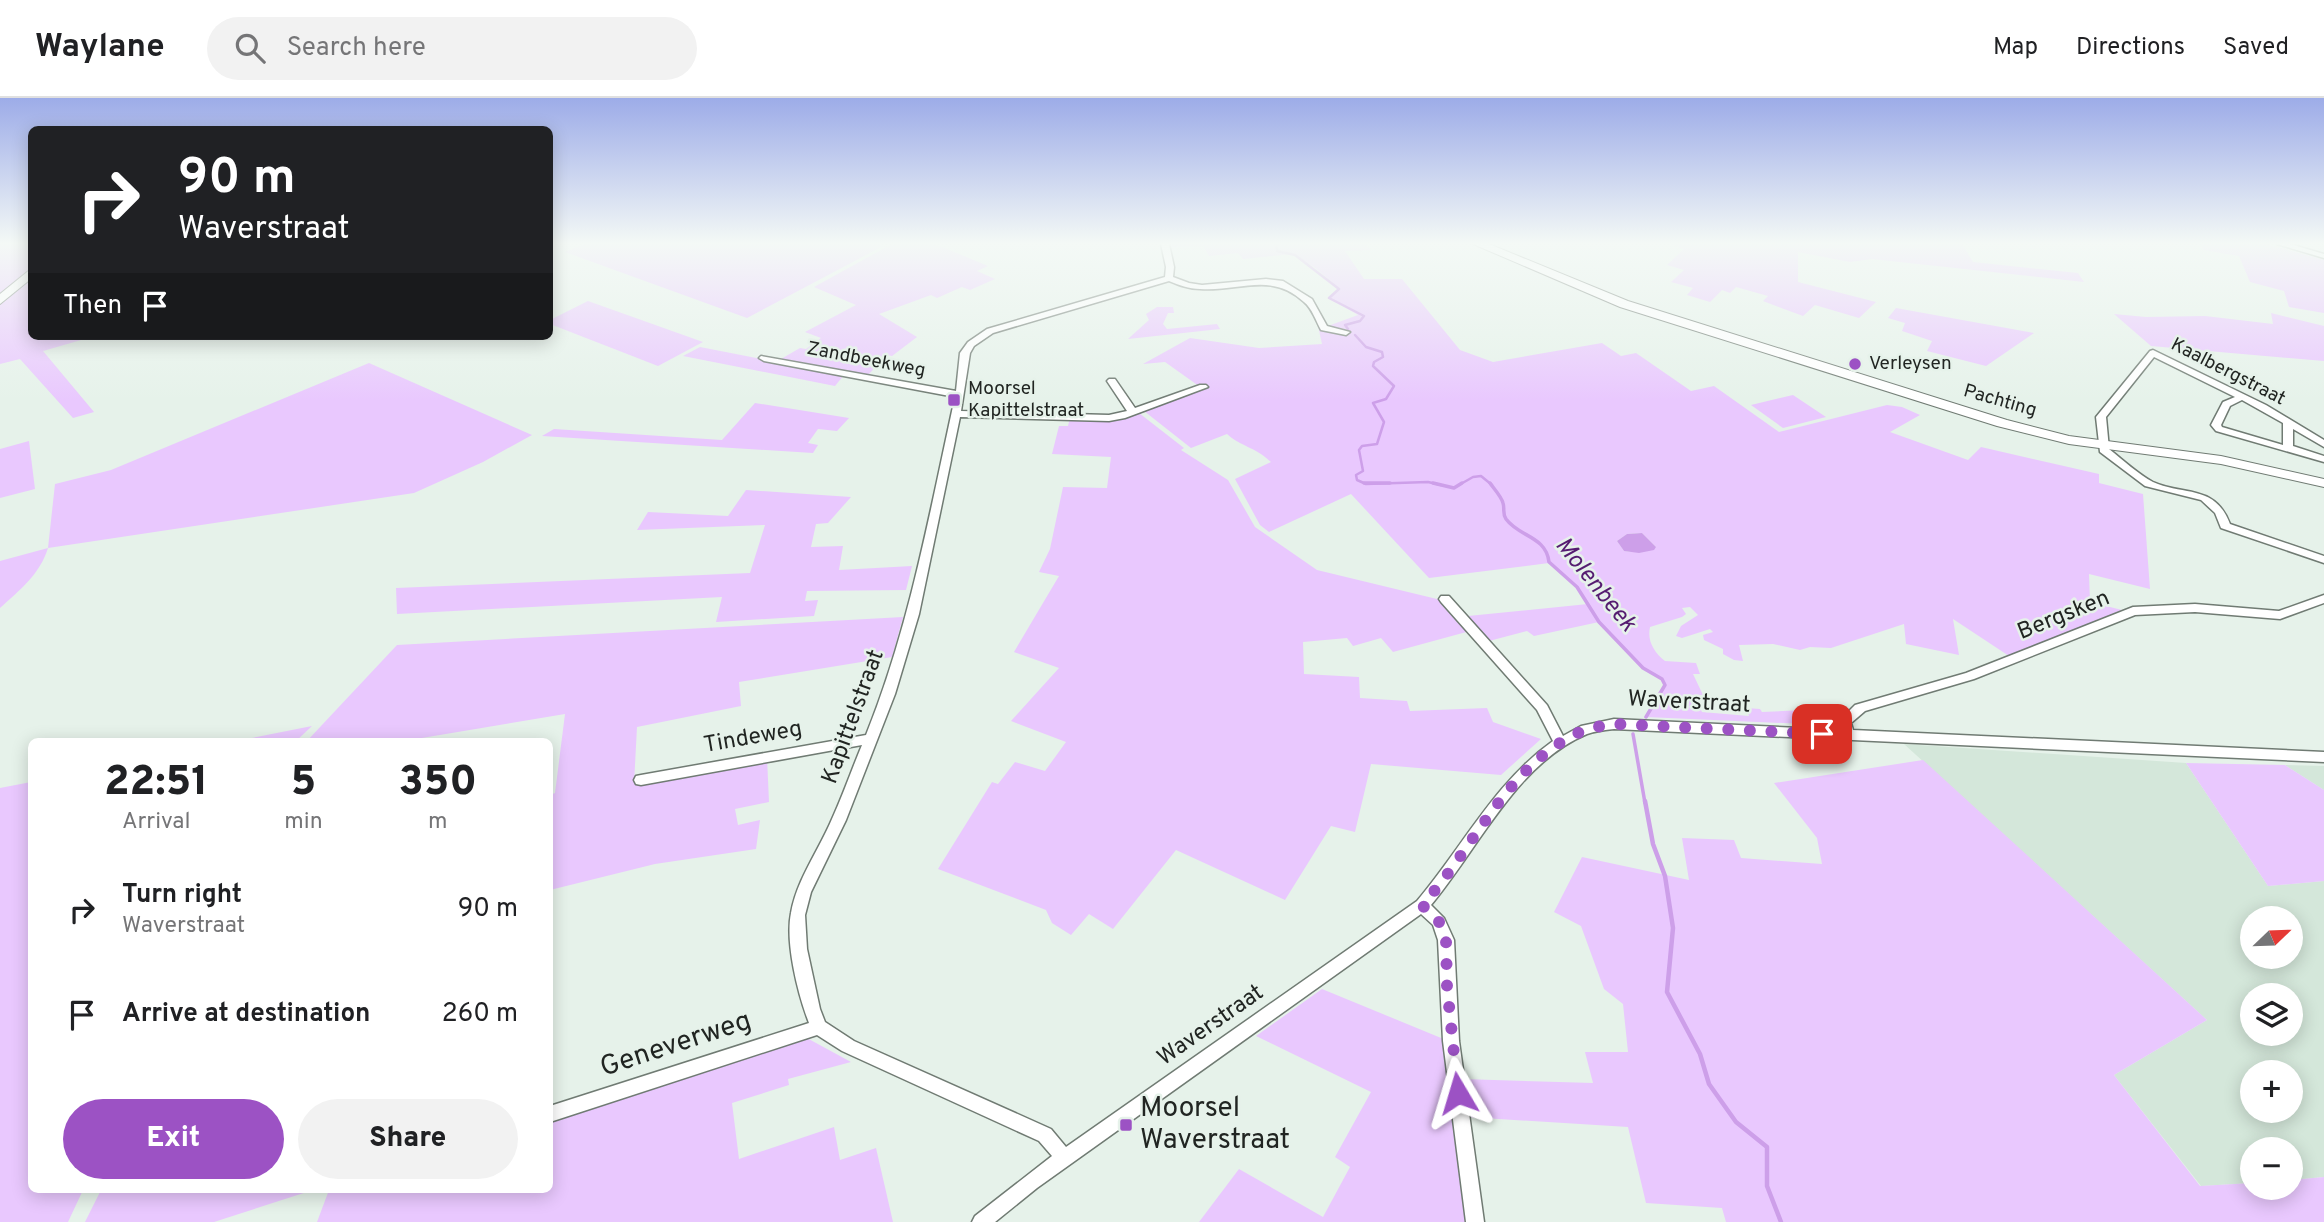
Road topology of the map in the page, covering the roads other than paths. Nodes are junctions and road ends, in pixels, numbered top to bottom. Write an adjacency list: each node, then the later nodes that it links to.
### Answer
1 (1107, 296): 8 (street, Kapittelstraat)
2 (1301, 296): 4 (street)
3 (1608, 296): 14 (main road, Pachting)
4 (1346, 332)
5 (764, 358): 8 (street, Zandbeekweg)
6 (1112, 381): 10 (street)
7 (1203, 387): 10 (street)
8 (960, 395): 11 (street, Kapittelstraat)
9 (2242, 397): 12 (street, Kaalbergstraat); 14 (street, Kaalbergstraat); 15 (street)
10 (1133, 412): 11 (street)
11 (956, 414): 22 (street, Kapittelstraat)
12 (2288, 421): 13 (street, Kaalbergstraat); 15 (street, Kaalbergstraat)
13 (2324, 444)
14 (2104, 446): 17 (main road, Pachting); 18 (street)
15 (2290, 450): 16 (street)
16 (2324, 459)
17 (2324, 483)
18 (2324, 560)
19 (1446, 599): 23 (street)
20 (2324, 599): 21 (street, Bergsken)
21 (1847, 735): 23 (street, Waverstraat); 24 (street, Waverstraat)
22 (873, 738): 25 (street, Tindeweg); 27 (street, Kapittelstraat)
23 (1560, 743): 26 (street, Waverstraat)
24 (2324, 757)
25 (642, 780)
26 (1422, 905): 29 (street, Waverstraat); 31 (street)
27 (819, 1027): 28 (street, Geneverweg); 29 (street)
28 (553, 1113)
29 (1066, 1159): 30 (street, Waverstraat)
30 (981, 1222)
31 (1475, 1222)

